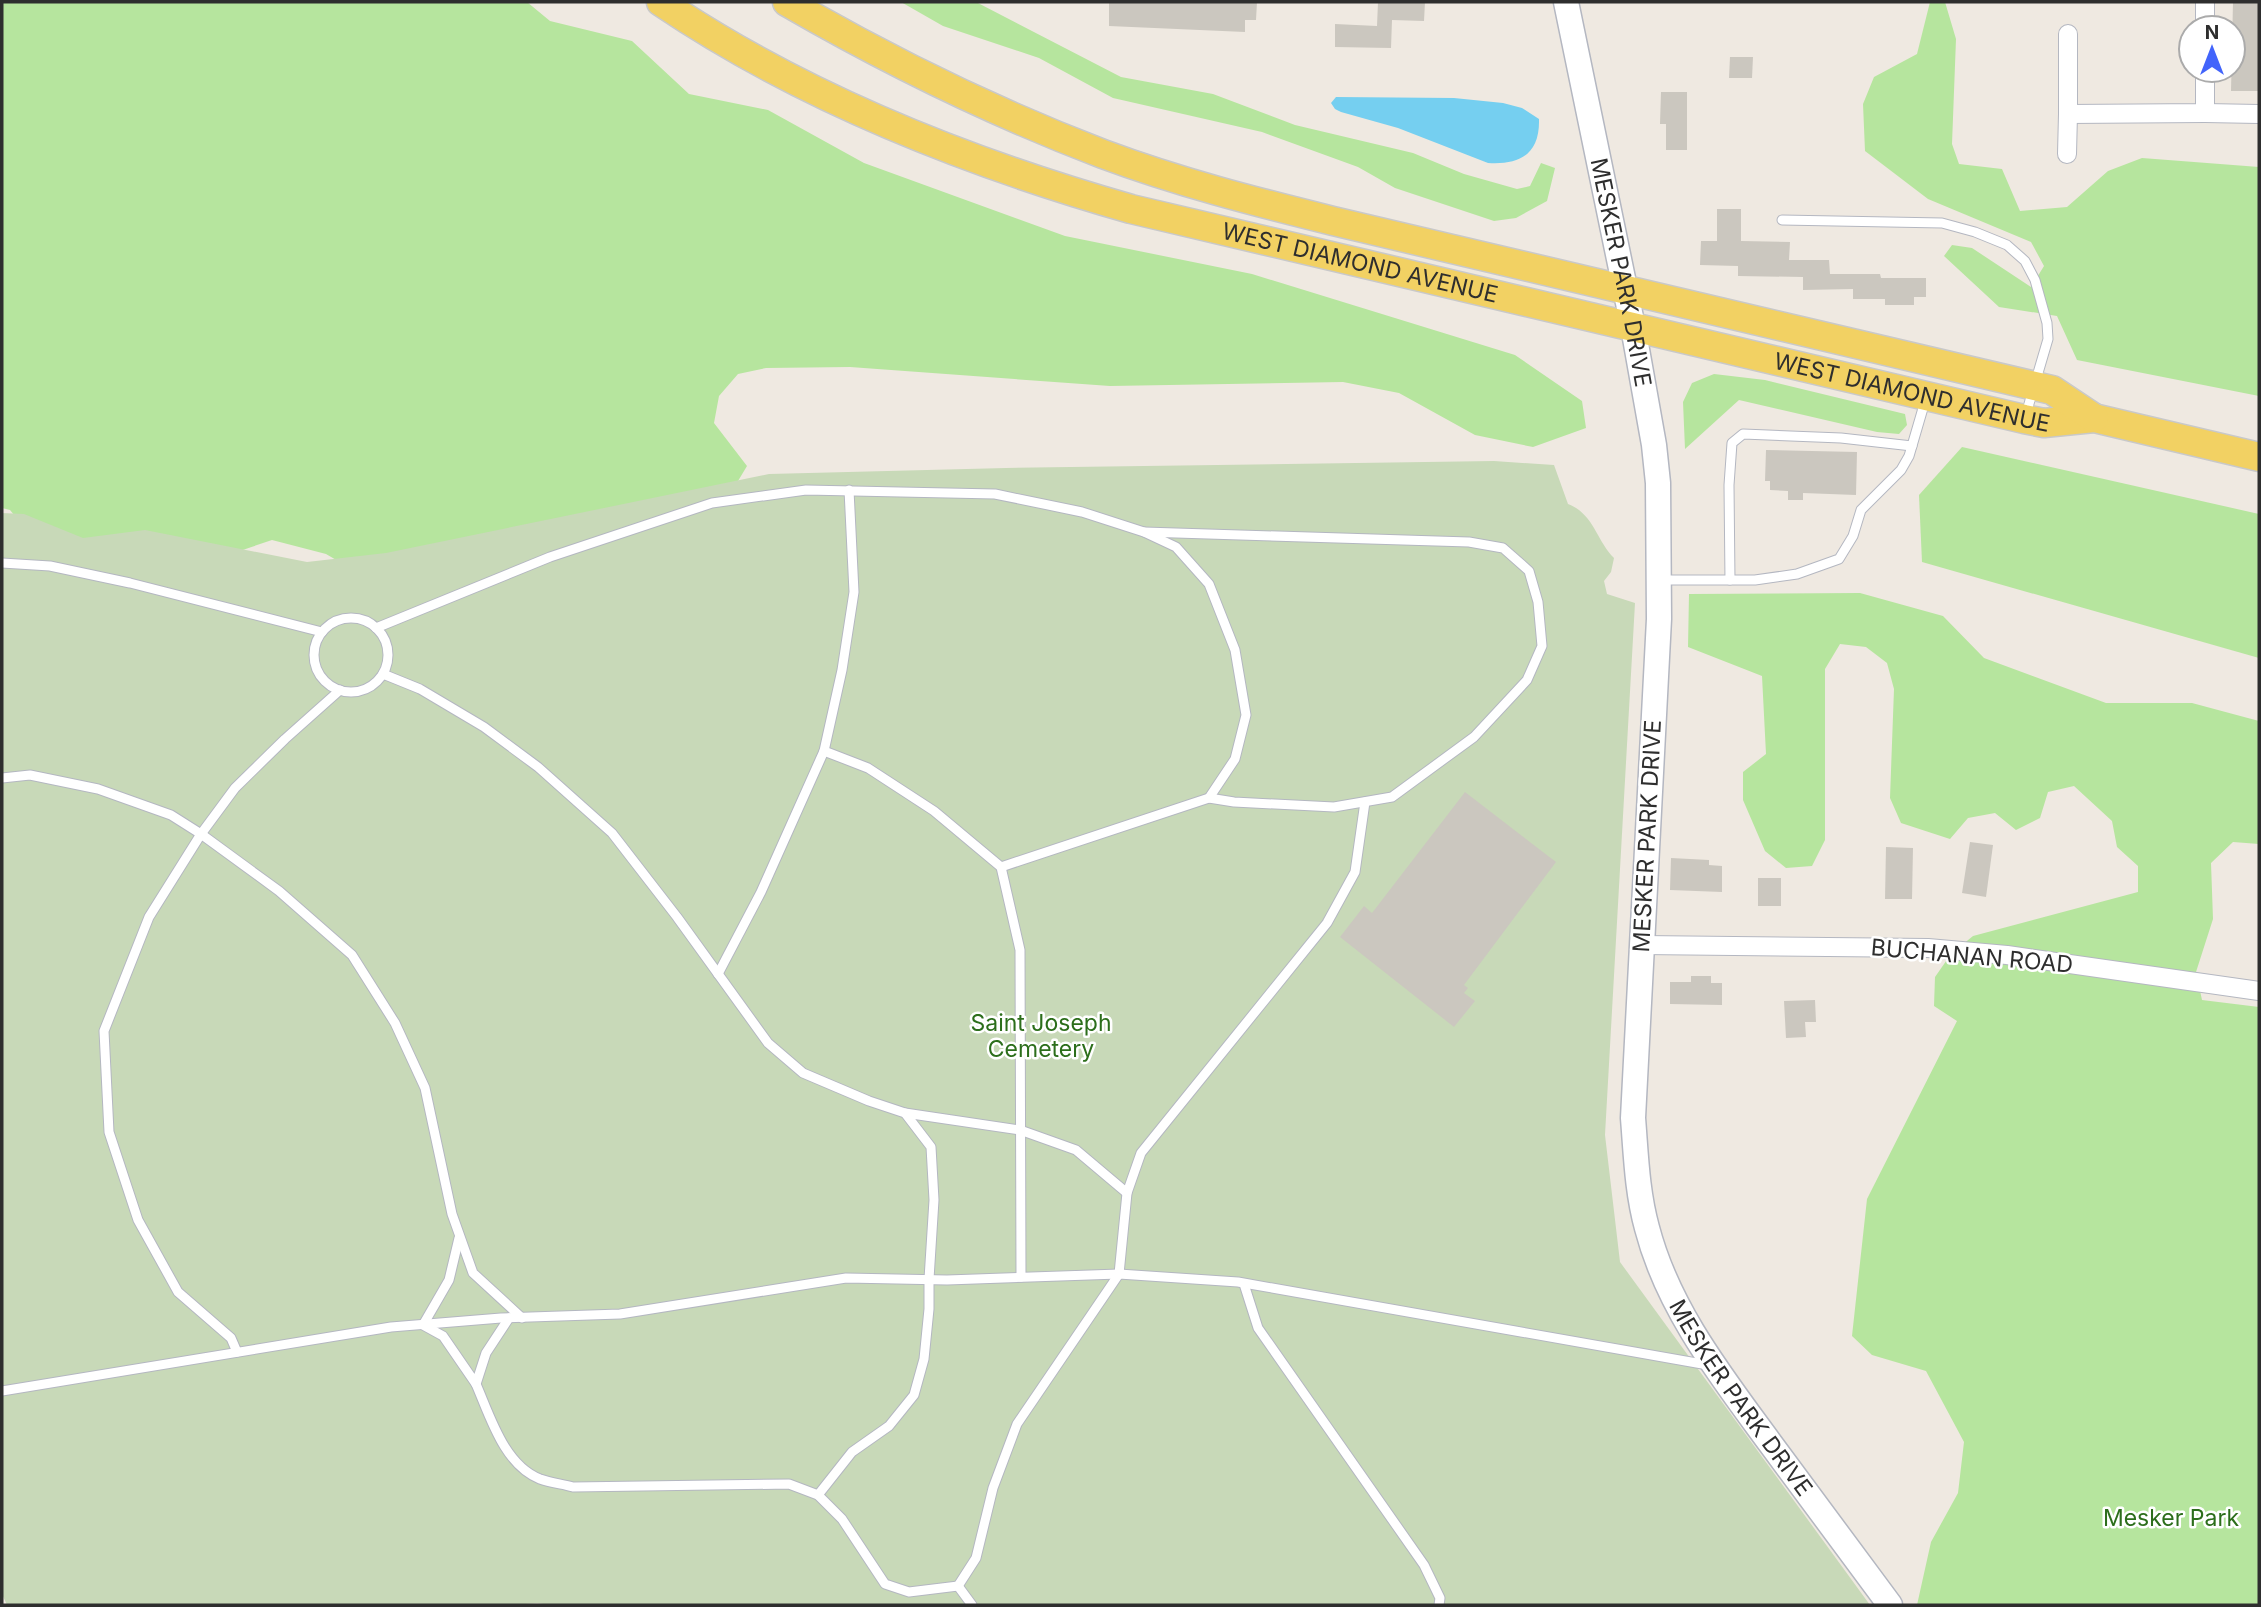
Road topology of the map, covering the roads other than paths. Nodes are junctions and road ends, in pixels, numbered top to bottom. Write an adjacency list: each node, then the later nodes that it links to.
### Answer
1 (660, 2): 12 (main road, WEST DIAMOND AVENUE)
2 (787, 2): 11 (main road, WEST DIAMOND AVENUE)
3 (1566, 2): 11 (street, MESKER PARK DRIVE)
4 (2068, 34): 7 (street)
5 (2205, 84): 6 (street)
6 (2205, 113): 7 (street); 8 (street)
7 (2068, 114): 9 (street)
8 (2259, 114)
9 (2067, 154)
10 (1782, 220): 13 (lane)
11 (1625, 289): 12 (street, MESKER PARK DRIVE); 13 (main road, WEST DIAMOND AVENUE)
12 (1633, 327): 14 (main road, WEST DIAMOND AVENUE); 22 (street, MESKER PARK DRIVE)
13 (2037, 376): 15 (main road, WEST DIAMOND AVENUE); 16 (lane)
14 (1927, 396): 16 (main road, WEST DIAMOND AVENUE); 17 (lane)
15 (2094, 418): 16 (main road, WEST DIAMOND AVENUE); 18 (main road, WEST DIAMOND AVENUE)
16 (2024, 419)
17 (1912, 446): 23 (lane); 23 (lane)
18 (2259, 457)
19 (849, 490): 20 (lane); 24 (lane); 28 (lane)
20 (1144, 532): 30 (lane); 31 (lane)
21 (2, 563): 25 (lane)
22 (1659, 580): 23 (lane); 34 (street, MESKER PARK DRIVE)
23 (1730, 580)
24 (376, 628): 25 (lane); 26 (lane)
25 (322, 632): 27 (lane)
26 (383, 674): 27 (lane); 35 (lane)
27 (340, 690): 32 (lane)
28 (824, 751): 33 (lane); 35 (lane)
29 (2, 778): 32 (lane)
30 (1209, 798): 31 (lane); 33 (lane)
31 (1366, 802): 39 (lane)
32 (201, 834): 40 (lane); 48 (lane)
33 (1001, 867): 38 (lane)
34 (1642, 945): 36 (street, BUCHANAN ROAD); 49 (street, MESKER PARK DRIVE)
35 (718, 975): 37 (lane)
36 (2259, 991)
37 (905, 1113): 38 (lane); 43 (lane)
38 (1020, 1130): 39 (lane); 42 (lane)
39 (1127, 1193): 41 (lane)
40 (460, 1237): 46 (lane); 47 (lane)
41 (1118, 1274): 42 (lane); 44 (lane); 53 (lane)
42 (1021, 1277): 43 (lane)
43 (929, 1279): 46 (lane); 52 (lane)
44 (1244, 1284): 49 (lane); 55 (lane)
45 (509, 1318): 46 (lane); 47 (lane); 50 (lane)
46 (522, 1318)
47 (423, 1325): 48 (lane); 50 (lane)
48 (237, 1352): 51 (lane)
49 (1713, 1366): 56 (street, MESKER PARK DRIVE)
50 (475, 1384): 52 (lane)
51 (2, 1391)
52 (818, 1494): 53 (lane)
53 (958, 1586): 54 (lane)
54 (972, 1605)
55 (1439, 1605)
56 (1890, 1605)

